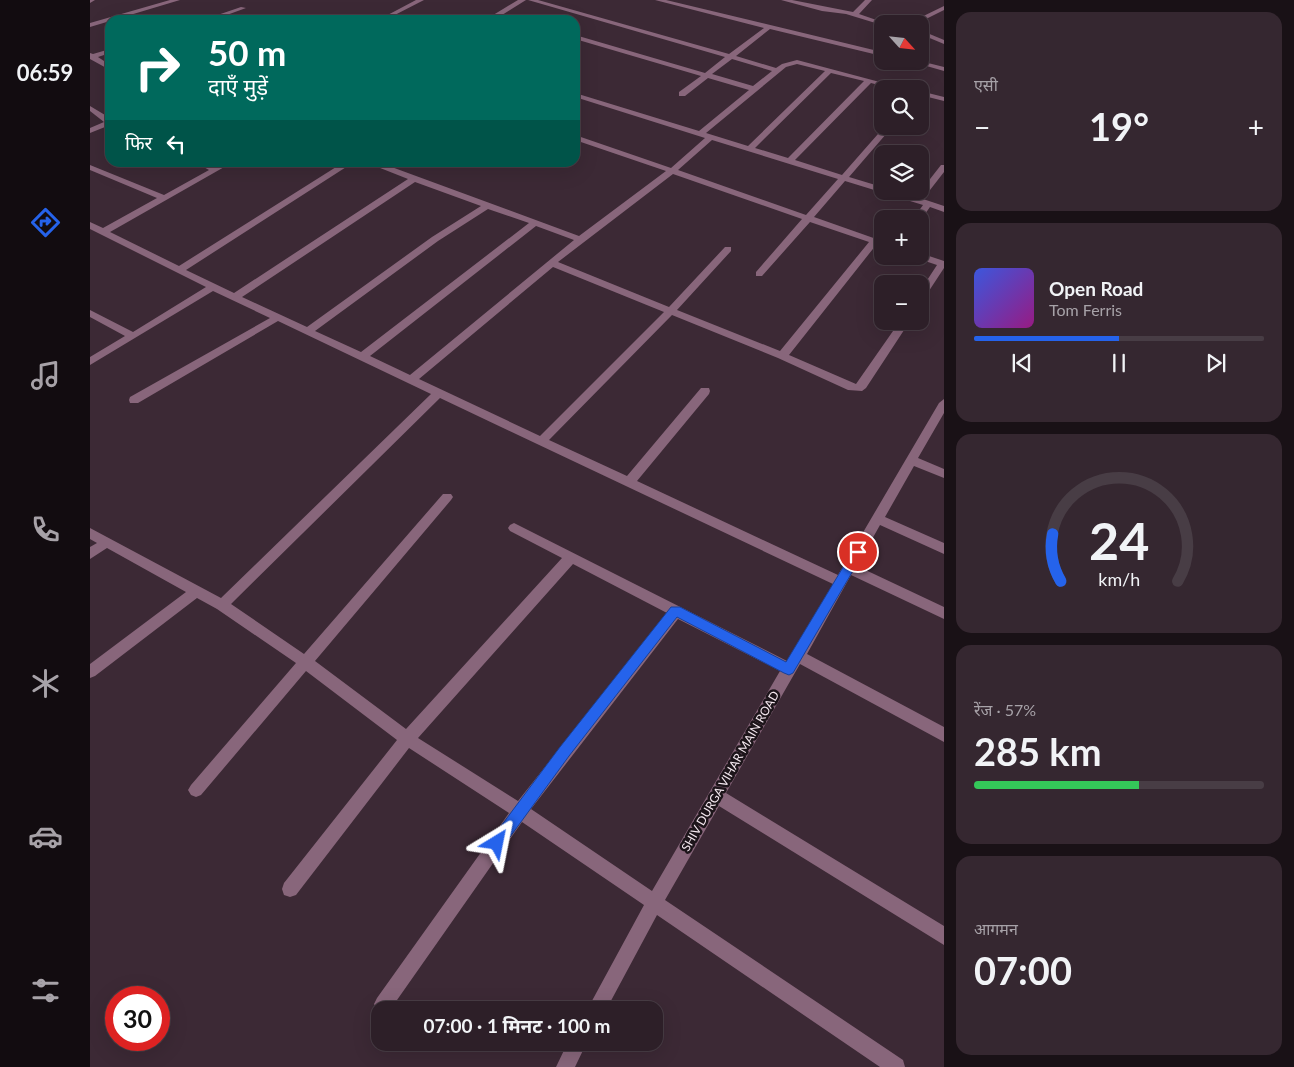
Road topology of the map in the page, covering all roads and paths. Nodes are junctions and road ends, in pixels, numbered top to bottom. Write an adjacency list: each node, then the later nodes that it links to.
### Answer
1 (177, 0): 11 (street)
2 (421, 0): 13 (street)
3 (524, 0): 14 (street)
4 (531, 0): 28 (street)
5 (661, 0): 21 (street)
6 (784, 0): 15 (street)
7 (869, 0): 15 (street)
8 (243, 8): 12 (street)
9 (944, 8): 10 (street)
10 (932, 13): 16 (street); 17 (street)
11 (125, 15)
12 (222, 15)
13 (391, 15)
14 (496, 15)
15 (854, 15): 19 (street)
16 (928, 15)
17 (944, 18)
18 (105, 21): 20 (street)
19 (874, 21)
20 (90, 25)
21 (769, 27): 26 (street); 28 (street)
22 (929, 36): 24 (street)
23 (580, 38): 34 (street)
24 (944, 42)
25 (105, 52): 27 (street)
26 (874, 52)
27 (91, 56): 29 (street)
28 (730, 57): 32 (street); 34 (street)
29 (105, 65)
30 (929, 65): 31 (street)
31 (944, 69)
32 (777, 70): 33 (street); 37 (street)
33 (830, 70): 35 (street); 50 (street)
34 (708, 76): 37 (street); 38 (street)
35 (869, 80): 36 (street); 51 (street)
36 (874, 81)
37 (754, 89): 46 (street)
38 (682, 94)
39 (929, 95): 41 (street)
40 (580, 97): 46 (street)
41 (944, 99)
42 (90, 108): 43 (street)
43 (105, 118)
44 (105, 124): 45 (street)
45 (90, 131)
46 (701, 134): 48 (street)
47 (881, 135): 60 (street)
48 (710, 137): 50 (street); 59 (street)
49 (580, 139): 59 (street)
50 (750, 148): 51 (street)
51 (790, 161): 60 (street)
52 (210, 167): 58 (street)
53 (221, 167): 58 (street)
54 (342, 167): 81 (street)
55 (382, 167): 61 (street)
56 (944, 167): 62 (street)
57 (90, 168): 64 (street)
58 (216, 170): 64 (street)
59 (673, 170): 70 (street); 74 (street)
60 (844, 178): 63 (street); 70 (street)
61 (414, 179): 67 (street); 85 (street)
62 (929, 186)
63 (874, 187)
64 (164, 198): 73 (street)
65 (918, 200): 66 (street)
66 (928, 204): 68 (street); 69 (street)
67 (488, 205): 71 (street); 90 (street)
68 (944, 209)
69 (924, 210)
70 (807, 219): 75 (street); 82 (street)
71 (536, 222): 74 (street); 93 (street)
72 (90, 225): 73 (street)
73 (103, 232): 81 (street)
74 (580, 239): 79 (street)
75 (874, 242)
76 (874, 248): 92 (street)
77 (728, 249): 86 (street)
78 (929, 259): 80 (street)
79 (552, 263): 86 (street); 95 (street)
80 (943, 264): 83 (street)
81 (179, 270): 84 (street)
82 (759, 274)
83 (929, 285)
84 (213, 287): 85 (street); 91 (street)
85 (235, 297): 88 (street)
86 (671, 311): 92 (street); 100 (street)
87 (90, 313): 91 (street)
88 (278, 317): 90 (street); 98 (street)
89 (898, 330): 92 (street)
90 (309, 331): 93 (street)
91 (133, 336): 94 (street)
92 (782, 356)
93 (362, 357): 95 (street)
94 (90, 362)
95 (411, 380): 97 (street)
96 (705, 391): 103 (street)
97 (439, 393): 100 (street); 115 (street)
98 (134, 400)
99 (944, 404): 101 (street, SHIV DURGA VIHAR MAIN ROAD)
100 (541, 440): 103 (street)
101 (911, 460): 102 (street); 105 (street, SHIV DURGA VIHAR MAIN ROAD)
102 (944, 474)
103 (630, 481): 113 (street)
104 (447, 497): 119 (street)
105 (878, 519): 109 (street); 112 (street, SHIV DURGA VIHAR MAIN ROAD)
106 (514, 528): 111 (street)
107 (90, 533): 108 (street)
108 (107, 542): 110 (street); 114 (street)
109 (944, 549)
110 (90, 554)
111 (571, 556): 116 (street); 123 (street)
112 (849, 568): 113 (street, SHIV DURGA VIHAR MAIN ROAD); 117 (street)
113 (842, 582): 118 (street, SHIV DURGA VIHAR MAIN ROAD)
114 (196, 591): 115 (street); 121 (street)
115 (222, 605): 119 (street)
116 (676, 610): 120 (street); 126 (street)
117 (944, 613)
118 (798, 656): 120 (street, SHIV DURGA VIHAR MAIN ROAD); 122 (street)
119 (305, 662): 123 (street); 124 (street)
120 (789, 669): 125 (street, SHIV DURGA VIHAR MAIN ROAD)
121 (90, 672)
122 (944, 734)
123 (407, 739): 126 (street); 127 (street)
124 (196, 790)
125 (717, 796): 128 (street, SHIV DURGA VIHAR MAIN ROAD); 129 (street)
126 (520, 811): 128 (street); 130 (street)
127 (290, 888)
128 (655, 902): 131 (street, SHIV DURGA VIHAR MAIN ROAD); 134 (street)
129 (944, 936)
130 (385, 1001)
131 (601, 1001)
132 (573, 1051): 133 (street)
133 (564, 1067)
134 (896, 1067)

